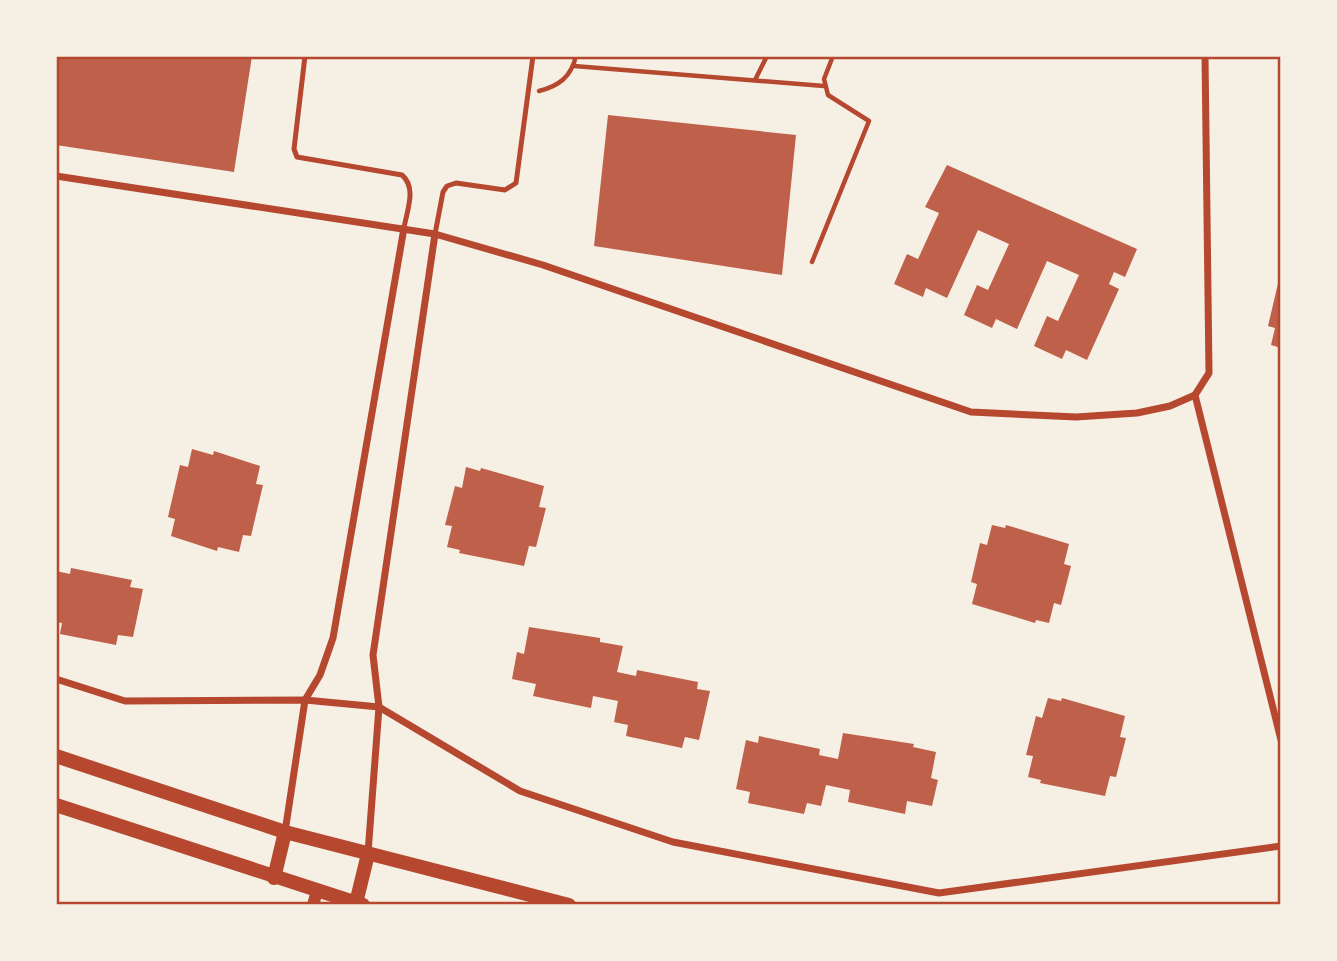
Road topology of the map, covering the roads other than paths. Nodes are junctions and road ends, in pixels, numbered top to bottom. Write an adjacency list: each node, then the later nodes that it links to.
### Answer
1 (305, 56): 5 (lane)
2 (533, 56): 6 (lane)
3 (1205, 56): 7 (street)
4 (56, 176): 5 (street)
5 (404, 228): 6 (street); 9 (street)
6 (435, 234): 7 (street); 10 (street)
7 (1195, 395): 11 (street)
8 (56, 679): 9 (street)
9 (305, 700): 10 (street); 14 (street)
10 (379, 707): 15 (street); 16 (street)
11 (1281, 740)
12 (56, 756): 14 (main road)
13 (56, 805): 17 (main road)
14 (285, 832): 16 (main road); 17 (main road)
15 (1281, 846)
16 (368, 854): 19 (main road); 20 (main road)
17 (274, 878): 18 (main road)
18 (315, 898): 19 (main road)
19 (358, 904)
20 (569, 905)

